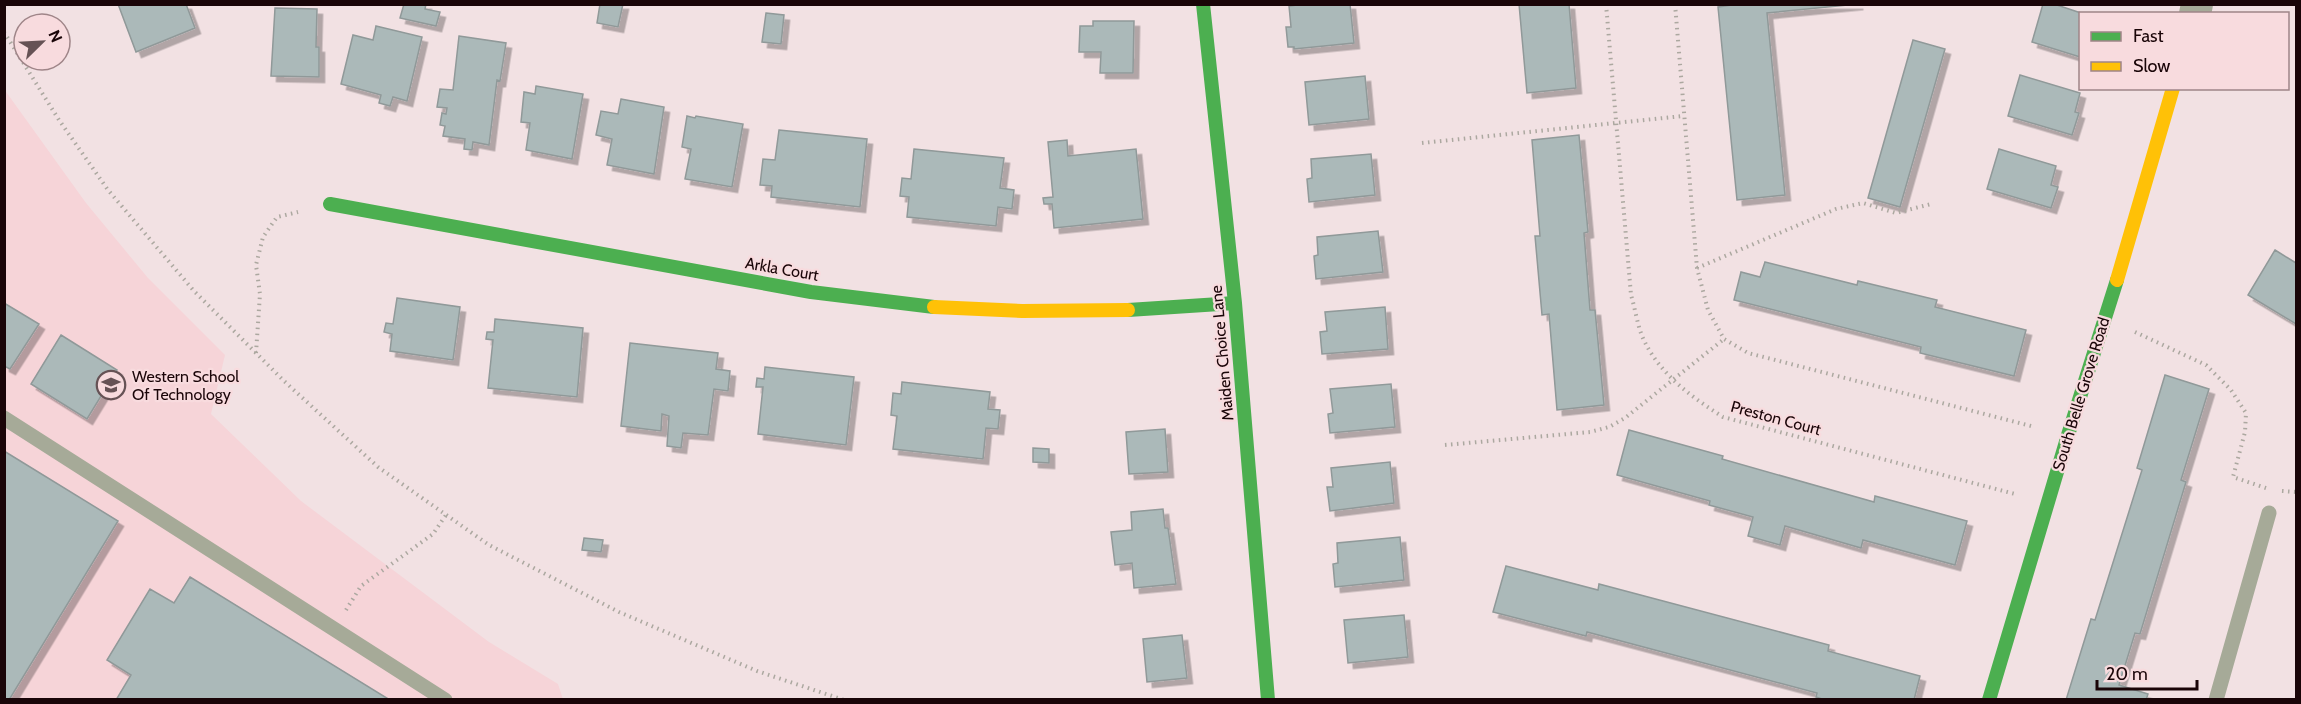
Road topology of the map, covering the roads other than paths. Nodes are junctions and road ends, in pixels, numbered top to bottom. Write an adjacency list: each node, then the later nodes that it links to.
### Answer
1 (1203, 4): 4 (street, Maiden Choice Lane)
2 (2172, 90): 9 (street, South Belle Grove Road)
3 (330, 204): 4 (street, Arkla Court)
4 (1235, 303): 8 (street, Maiden Choice Lane)
5 (4, 418): 7 (lane)
6 (2270, 513): 10 (lane)
7 (445, 699)
8 (1268, 699)
9 (1989, 699)
10 (2216, 699)

